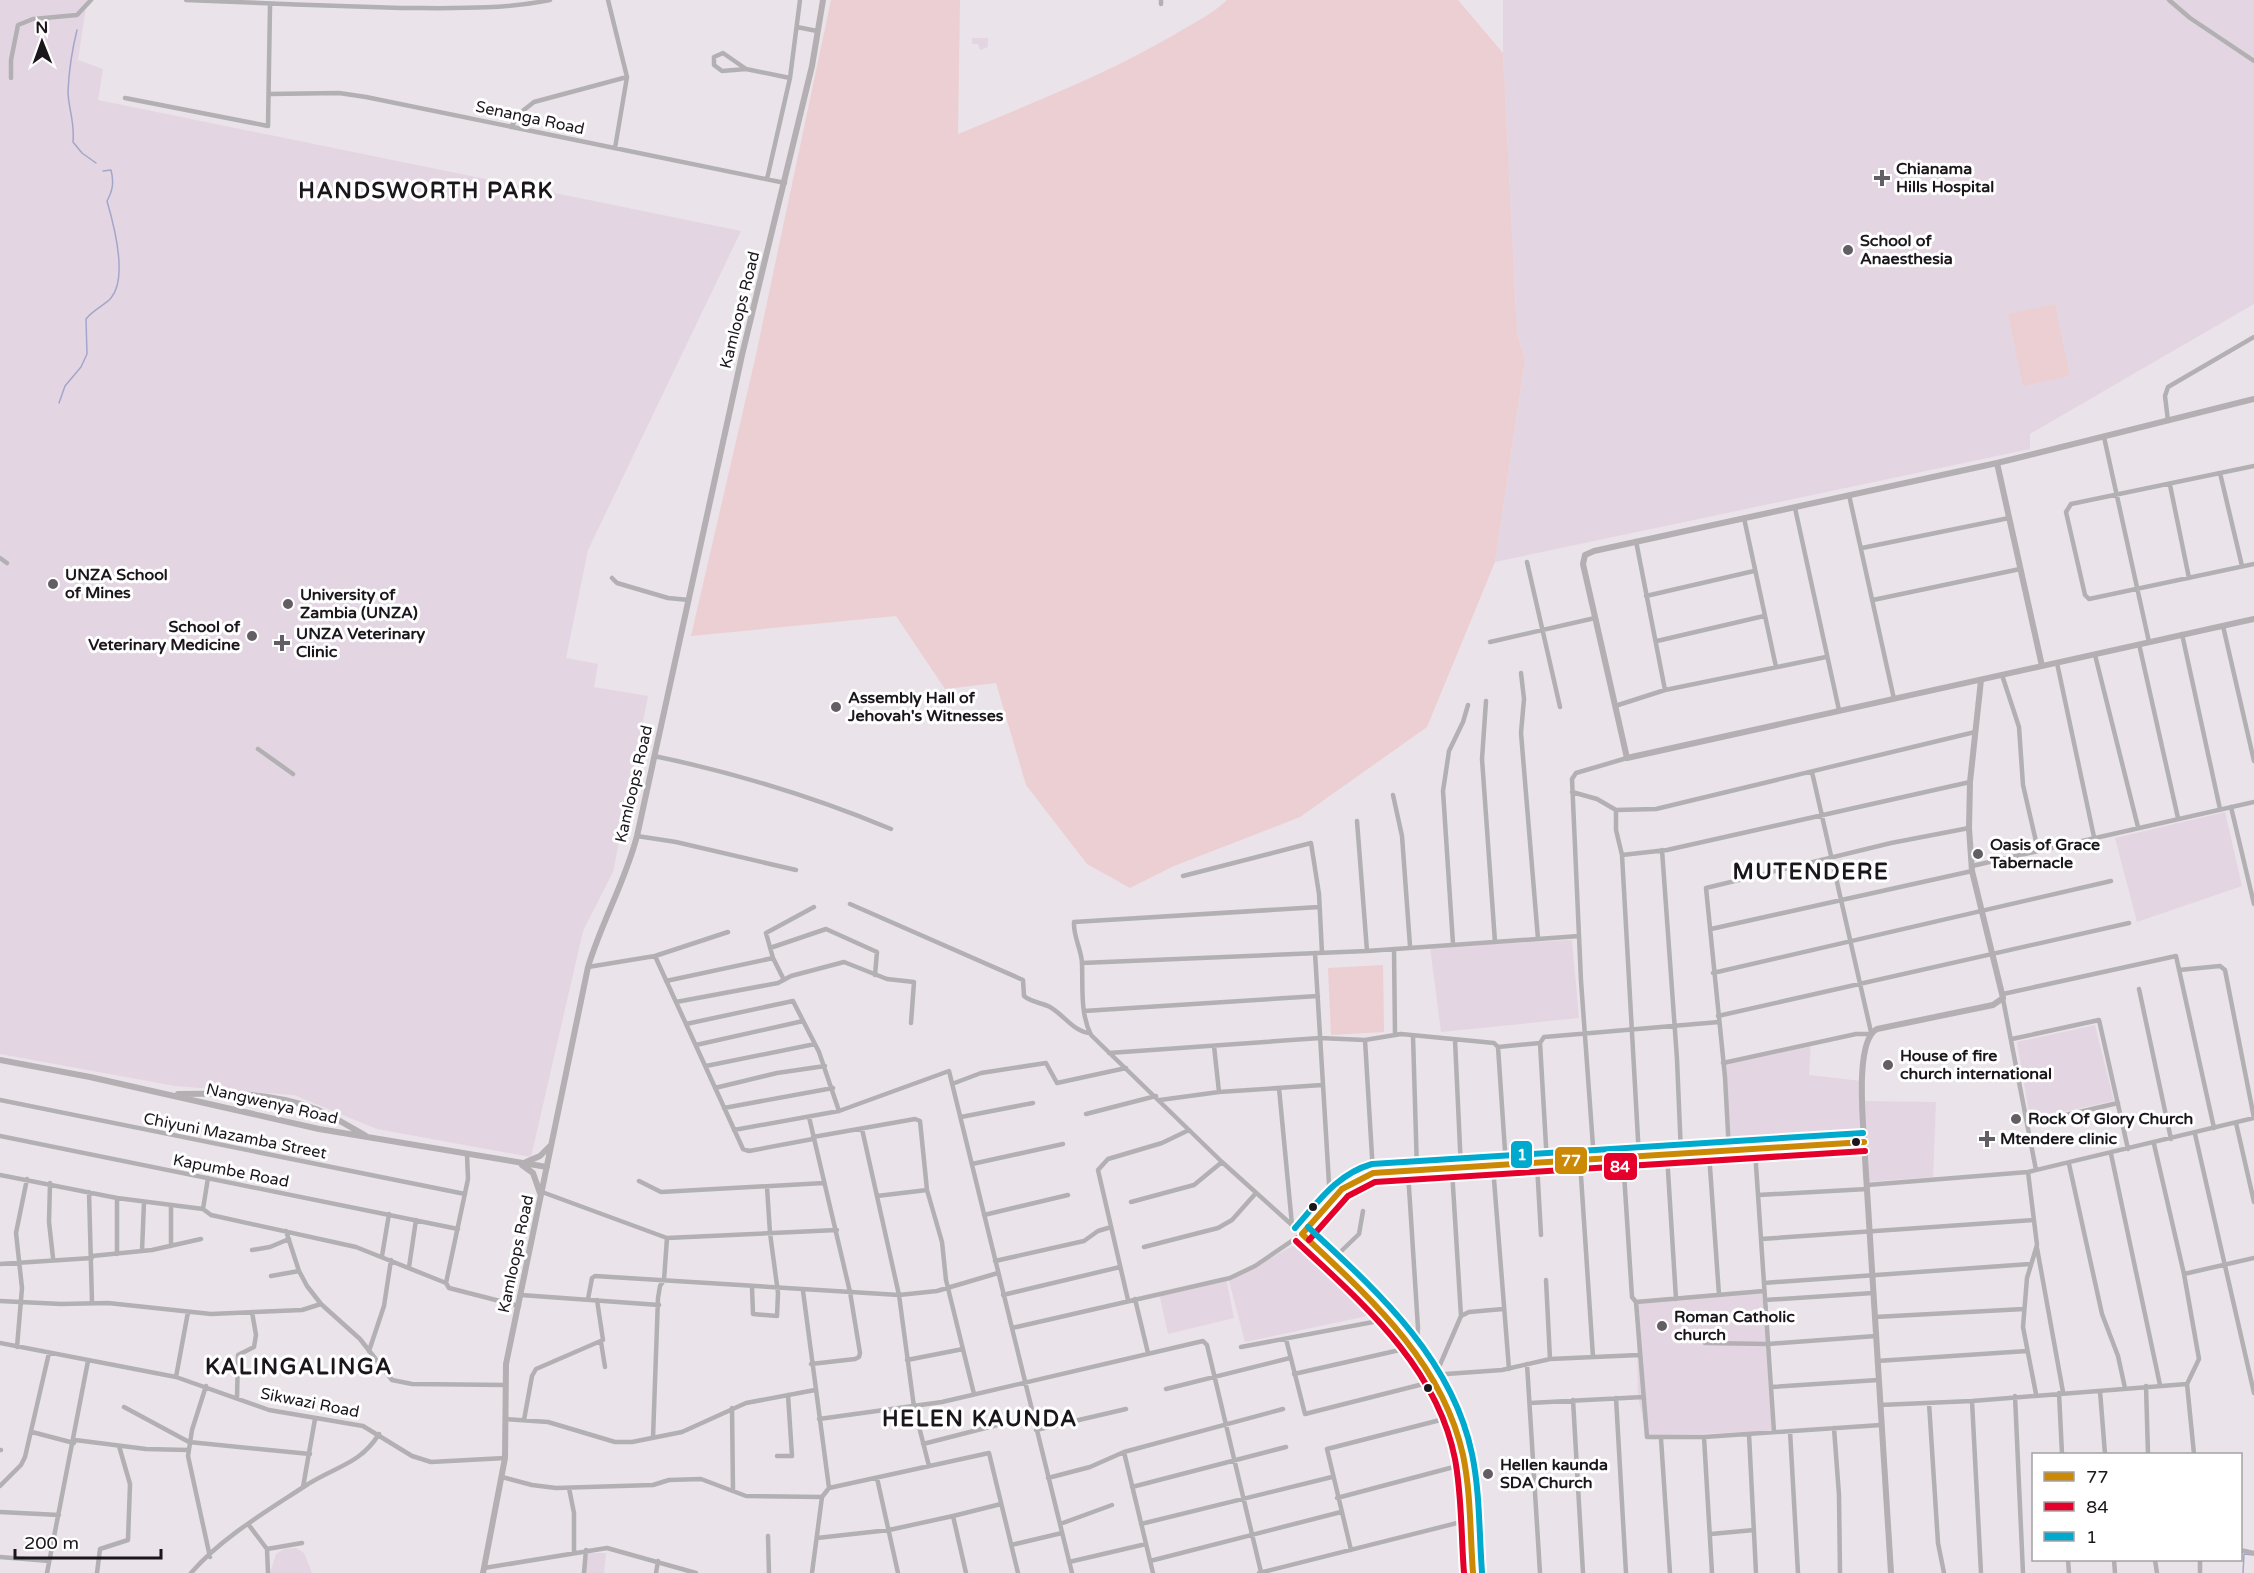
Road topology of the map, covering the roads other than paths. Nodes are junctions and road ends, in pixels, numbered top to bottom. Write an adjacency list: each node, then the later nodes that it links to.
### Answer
1 (91, 0): 16 (street)
2 (186, 0): 9 (street)
3 (477, 0): 10 (street)
4 (550, 0): 10 (street)
5 (608, 0): 15 (street)
6 (800, 0): 11 (street)
7 (823, 0): 12 (main road, Kamloops Road)
8 (2169, 0): 13 (street)
9 (270, 6): 10 (street); 18 (street)
10 (477, 8)
11 (797, 27): 12 (street); 17 (street)
12 (817, 31): 23 (main road, Kamloops Road)
13 (2254, 61)
14 (746, 69): 14 (street); 17 (street)
15 (627, 77): 20 (street); 21 (street)
16 (11, 78)
17 (790, 78): 22 (street)
18 (269, 94): 19 (street); 20 (street, Senanga Road)
19 (125, 98)
20 (511, 127): 21 (street, Senanga Road)
21 (615, 148): 22 (street, Senanga Road)
22 (767, 179): 23 (street, Senanga Road)
23 (785, 183): 50 (main road, Kamloops Road)
24 (2254, 337): 26 (street)
25 (2254, 399): 26 (main road)
26 (2168, 421): 27 (main road)
27 (2104, 437): 28 (main road); 33 (street)
28 (1997, 463): 32 (main road); 36 (main road)
29 (2254, 466): 30 (street)
30 (2220, 473): 31 (street); 43 (street)
31 (2170, 484): 33 (street); 47 (street)
32 (1850, 495): 34 (main road); 38 (street)
33 (2116, 496): 48 (street); 48 (street)
34 (1795, 508): 35 (main road); 63 (street)
35 (1744, 518): 37 (main road); 45 (street)
36 (2009, 518): 38 (street); 44 (main road)
37 (1636, 541): 49 (street); 53 (main road)
38 (1862, 548): 51 (street)
39 (0, 558): 41 (street)
40 (1527, 562): 56 (street)
41 (7, 563)
42 (2254, 564): 43 (street)
43 (2242, 566): 47 (street)
44 (2020, 569): 51 (street); 65 (main road)
45 (1754, 571): 49 (street); 52 (street)
46 (612, 578): 50 (street)
47 (2189, 578): 48 (street)
48 (2137, 590): 60 (street)
49 (1646, 596): 58 (street)
50 (689, 600): 79 (main road, Kamloops Road)
51 (1873, 600): 71 (street)
52 (1764, 616): 58 (street); 66 (street)
53 (1595, 618): 56 (street); 74 (main road)
54 (2254, 619): 55 (main road)
55 (2223, 626): 57 (main road); 81 (street)
56 (1541, 630): 59 (street); 75 (street)
57 (2182, 634): 60 (main road); 89 (street)
58 (1657, 641): 70 (street)
59 (1490, 642)
60 (2149, 642): 61 (main road)
61 (2139, 644): 62 (main road); 92 (street)
62 (2095, 655): 64 (main road); 94 (street)
63 (1826, 657): 66 (street); 76 (street)
64 (2057, 663): 65 (main road); 98 (street)
65 (2042, 666): 68 (main road)
66 (1776, 667): 70 (street)
67 (1521, 673): 118 (street)
68 (2002, 675): 69 (main road); 100 (street)
69 (1981, 680): 71 (main road); 77 (main road)
70 (1665, 690): 74 (street)
71 (1894, 699): 76 (main road)
72 (1486, 701): 120 (street)
73 (1468, 705): 121 (street)
74 (1615, 706): 80 (main road)
75 (1560, 707)
76 (1839, 711): 80 (main road)
77 (1975, 732): 82 (street); 84 (main road)
78 (258, 748): 83 (street)
79 (654, 756): 96 (street); 97 (main road, Kamloops Road)
80 (1627, 758): 85 (street)
81 (2254, 761)
82 (1812, 772): 90 (street); 91 (street)
83 (293, 774)
84 (1970, 782): 91 (street); 95 (main road)
85 (1572, 792): 90 (street); 117 (street)
86 (1393, 795): 122 (street)
87 (2254, 802): 88 (street)
88 (2231, 807): 89 (street); 107 (street)
89 (2220, 809): 92 (street)
90 (1616, 810): 101 (street)
91 (1821, 815): 99 (street); 102 (street)
92 (2178, 818): 94 (street)
93 (1357, 821): 125 (street)
94 (2138, 826): 98 (street)
95 (1969, 828): 102 (street); 103 (main road)
96 (891, 829)
97 (637, 836): 104 (street); 132 (main road, Kamloops Road)
98 (2094, 837): 100 (street)
99 (1662, 850): 101 (street); 148 (street)
100 (2038, 850): 103 (street)
101 (1622, 855): 149 (street)
102 (1832, 857): 108 (street); 115 (street)
103 (1972, 868): 108 (street); 113 (main road)
104 (796, 870)
105 (1183, 876): 112 (street)
106 (2111, 881): 113 (street)
107 (2253, 895): 110 (street)
108 (1842, 899): 115 (street); 119 (street)
109 (850, 904): 150 (street)
110 (2254, 904)
111 (814, 907): 123 (street)
112 (1319, 907): 127 (street); 131 (street)
113 (1983, 912): 119 (street); 128 (main road)
114 (2129, 923): 128 (street)
115 (1711, 929): 134 (street)
116 (728, 932): 129 (street)
117 (1580, 936): 118 (street); 151 (street)
118 (1538, 939): 120 (street)
119 (1852, 941): 134 (street); 138 (street)
120 (1495, 942): 121 (street)
121 (1453, 944): 122 (street)
122 (1410, 946): 124 (street)
123 (770, 948): 130 (street); 135 (street)
124 (1394, 949): 125 (street); 153 (street)
125 (1367, 951): 127 (street)
126 (1315, 953): 127 (street); 131 (street); 140 (street)
127 (1322, 953)
128 (1993, 953): 138 (street); 141 (main road)
129 (656, 956): 132 (street); 137 (street)
130 (773, 958): 136 (street); 137 (street)
131 (1082, 963): 143 (street)
132 (588, 966): 201 (main road, Kamloops Road)
133 (2179, 970): 141 (street); 187 (street); 190 (street)
134 (1713, 972): 144 (street)
135 (875, 975): 136 (street); 146 (street)
136 (784, 980): 142 (street)
137 (666, 981): 142 (street)
138 (1861, 983): 144 (street); 152 (street)
139 (2139, 989): 198 (street)
140 (1318, 996): 143 (street); 155 (street)
141 (2003, 997): 152 (main road); 156 (street)
142 (676, 1002): 147 (street)
143 (1084, 1011): 150 (street)
144 (1719, 1019): 148 (street); 166 (street)
145 (803, 1021): 147 (street); 160 (street); 161 (street)
146 (911, 1023)
147 (686, 1024): 161 (street)
148 (1674, 1027): 149 (street); 208 (street)
149 (1631, 1029): 151 (street); 211 (street)
150 (1090, 1033): 164 (street)
151 (1585, 1033): 159 (street); 213 (street)
152 (1870, 1033): 166 (street); 199 (main road)
153 (1395, 1035): 154 (street); 157 (street)
154 (1413, 1036): 158 (street); 228 (street)
155 (1320, 1038): 157 (street); 162 (street); 171 (street)
156 (2012, 1039): 181 (street); 189 (street)
157 (1365, 1040): 230 (street)
158 (1455, 1040): 163 (street); 224 (street)
159 (1540, 1043): 163 (street); 217 (street)
160 (815, 1044): 167 (street); 168 (street)
161 (696, 1045): 167 (street)
162 (1214, 1046): 164 (street); 175 (street)
163 (1498, 1047): 221 (street)
164 (1109, 1053): 169 (street)
165 (0, 1060): 176 (main road, Nangwenya Road)
166 (1723, 1063): 205 (street)
167 (706, 1066): 172 (street)
168 (825, 1066): 172 (street); 173 (street)
169 (1126, 1068): 170 (street); 177 (street)
170 (952, 1084): 183 (street); 186 (street)
171 (1323, 1085): 174 (street); 248 (street)
172 (715, 1088): 182 (street)
173 (833, 1088): 182 (street); 183 (street)
174 (1279, 1088): 175 (street); 260 (street)
175 (1219, 1092): 179 (street)
176 (168, 1095): 196 (main road, Nangwenya Road); 196 (main road, Nangwenya Road)
177 (1156, 1096): 179 (street); 184 (street)
178 (0, 1100): 243 (street, Chiyuni Mazamba Street)
179 (1160, 1100): 193 (street)
180 (1033, 1103): 186 (street)
181 (2118, 1103): 189 (street); 204 (street)
182 (724, 1108): 192 (street)
183 (839, 1111): 185 (street)
184 (1086, 1114)
185 (809, 1117): 192 (street); 197 (street)
186 (961, 1117): 218 (street)
187 (2254, 1118): 188 (street)
188 (2236, 1123): 190 (street); 251 (street)
189 (2027, 1124): 226 (street)
190 (2214, 1128): 194 (street)
191 (862, 1129): 197 (street); 239 (street); 246 (street)
192 (734, 1130): 197 (street)
193 (1189, 1130): 215 (street); 261 (street)
194 (2195, 1134): 198 (street); 289 (street)
195 (0, 1136): 232 (street, Kapumbe Road)
196 (370, 1138): 207 (main road, Nangwenya Road)
197 (813, 1138): 236 (street)
198 (2171, 1139): 200 (street)
199 (1864, 1142): 203 (main road); 238 (main road)
200 (2154, 1143): 204 (street); 295 (street)
201 (552, 1144): 216 (main road); 222 (main road, Kamloops Road)
202 (1063, 1144): 218 (street)
203 (1755, 1149): 205 (main road); 245 (street)
204 (2128, 1149): 209 (street)
205 (1729, 1152): 206 (main road)
206 (1709, 1153): 208 (main road); 311 (street)
207 (467, 1154): 216 (main road, Nangwenya Road); 243 (street)
208 (1681, 1154): 210 (main road)
209 (2111, 1154): 220 (street); 366 (street)
210 (1667, 1155): 211 (main road); 314 (street)
211 (1639, 1157): 212 (main road)
212 (1623, 1158): 213 (main road); 321 (street)
213 (1594, 1160): 214 (main road)
214 (1580, 1161): 217 (main road); 348 (street)
215 (1222, 1162): 242 (street); 250 (street)
216 (516, 1163): 222 (main road, Nangwenya Road); 252 (main road)
217 (1547, 1163): 219 (main road)
218 (972, 1164): 257 (street)
219 (1537, 1164): 221 (main road); 268 (street)
220 (2069, 1164): 226 (street); 370 (street)
221 (1506, 1166): 223 (main road)
222 (547, 1167): 241 (main road, Kamloops Road)
223 (1493, 1167): 224 (main road); 325 (street)
224 (1461, 1169): 225 (main road)
225 (1452, 1170): 228 (main road); 329 (street)
226 (2036, 1170): 229 (street)
227 (1408, 1172): 228 (main road); 230 (main road); 342 (street)
228 (1417, 1172)
229 (2028, 1172): 238 (street); 259 (street)
230 (1373, 1173): 248 (main road)
231 (0, 1175): 233 (street)
232 (208, 1178): 254 (street); 256 (street, Kapumbe Road)
233 (27, 1179): 235 (street); 287 (street)
234 (639, 1181): 237 (street)
235 (50, 1183): 240 (street); 281 (street)
236 (824, 1183): 237 (street); 263 (street)
237 (767, 1187): 266 (street)
238 (1867, 1187): 245 (street); 265 (main road)
239 (927, 1190): 246 (street); 302 (street)
240 (89, 1192): 247 (street); 280 (street)
241 (542, 1192): 252 (main road, Kamloops Road); 269 (street)
242 (1256, 1193): 260 (street); 274 (street)
243 (465, 1194): 262 (street)
244 (1068, 1195): 257 (street)
245 (1758, 1195): 272 (street)
246 (877, 1196): 309 (street)
247 (117, 1198): 249 (street); 278 (street)
248 (1330, 1200): 267 (main road)
249 (144, 1202): 253 (street); 277 (street)
250 (1131, 1202)
251 (2254, 1202)
252 (539, 1203): 308 (main road, Kamloops Road)
253 (171, 1206): 254 (street); 273 (street)
254 (202, 1209): 264 (street)
255 (1363, 1211): 285 (street)
256 (389, 1215): 258 (street, Kapumbe Road); 279 (street)
257 (984, 1215): 284 (street)
258 (416, 1220): 262 (street, Kapumbe Road); 291 (street)
259 (2034, 1220): 265 (street); 275 (street)
260 (1292, 1225): 267 (street)
261 (1111, 1227): 284 (street); 290 (street)
262 (458, 1229): 299 (street)
263 (837, 1230): 266 (street); 306 (street)
264 (286, 1231): 271 (street); 279 (street)
265 (1870, 1232): 272 (street); 294 (main road)
266 (770, 1233): 269 (street); 303 (street)
267 (1302, 1234): 285 (main road); 313 (street)
268 (1541, 1235)
269 (667, 1238): 297 (street)
270 (201, 1239): 273 (street)
271 (289, 1239): 276 (street); 292 (street)
272 (1761, 1239): 300 (street)
273 (171, 1246): 277 (street)
274 (1144, 1247)
275 (2037, 1247): 288 (street); 375 (street)
276 (252, 1250)
277 (142, 1251): 278 (street)
278 (117, 1254): 280 (street)
279 (382, 1256): 283 (street)
280 (92, 1257): 281 (street); 320 (street)
281 (53, 1258): 287 (street)
282 (2254, 1258): 289 (street)
283 (391, 1260): 291 (street); 343 (street)
284 (995, 1261): 293 (street)
285 (1330, 1261): 331 (main road)
286 (0, 1264): 287 (street)
287 (20, 1264): 319 (street)
288 (2030, 1264): 294 (street); 326 (street)
289 (2224, 1265): 295 (street); 374 (street)
290 (1120, 1267): 310 (street); 317 (street)
291 (409, 1268): 299 (street)
292 (299, 1271): 296 (street); 322 (street)
293 (998, 1273): 302 (street); 310 (street)
294 (1872, 1274): 300 (street); 307 (main road)
295 (2184, 1274): 364 (street)
296 (271, 1276)
297 (664, 1280): 301 (street); 312 (street); 323 (street)
298 (1546, 1280): 350 (street)
299 (446, 1282): 324 (street)
300 (1764, 1283): 305 (street)
301 (752, 1287): 303 (street); 303 (street)
302 (949, 1288): 309 (street); 341 (street)
303 (778, 1289): 304 (street)
304 (803, 1291): 306 (street); 354 (street)
305 (1764, 1291): 311 (street); 318 (street)
306 (850, 1292): 309 (street); 354 (street)
307 (1873, 1293): 318 (street); 330 (main road)
308 (521, 1295): 312 (street); 324 (main road, Kamloops Road)
309 (899, 1295): 351 (street)
310 (1004, 1295): 332 (street)
311 (1719, 1295): 314 (street)
312 (588, 1299): 316 (street)
313 (1135, 1299): 317 (street); 346 (street)
314 (1676, 1299): 321 (street)
315 (0, 1300): 319 (street)
316 (597, 1300): 323 (street); 335 (street)
317 (1128, 1300): 332 (street)
318 (1765, 1300): 338 (street)
319 (22, 1302): 320 (street); 339 (street)
320 (92, 1302): 327 (street)
321 (1636, 1302): 347 (street)
322 (321, 1304): 328 (street); 343 (street)
323 (659, 1305): 409 (street)
324 (519, 1306): 365 (main road, Kamloops Road)
325 (1503, 1309): 329 (street); 357 (street)
326 (2024, 1309): 330 (street); 344 (street)
327 (188, 1312): 328 (street); 359 (street)
328 (252, 1312): 381 (street)
329 (1461, 1316): 361 (street)
330 (1875, 1317): 333 (main road)
331 (1389, 1319): 334 (street); 342 (main road)
332 (1012, 1328): 363 (street)
333 (1876, 1336): 338 (street); 353 (main road)
334 (1286, 1339): 340 (street); 349 (street)
335 (601, 1342): 356 (street); 398 (street)
336 (0, 1343): 339 (street, Sikwazi Road)
337 (1705, 1343): 338 (street)
338 (1768, 1344): 369 (street)
339 (18, 1347): 345 (street, Sikwazi Road)
340 (1241, 1347)
341 (963, 1349): 351 (street); 376 (street)
342 (1415, 1349): 358 (street); 361 (main road)
343 (369, 1351): 365 (street)
344 (2027, 1351): 353 (street); 377 (street)
345 (49, 1353): 352 (street, Sikwazi Road); 404 (street)
346 (1149, 1353): 360 (street); 363 (street)
347 (1639, 1355): 348 (street); 380 (street)
348 (1593, 1357): 350 (street)
349 (1290, 1358): 358 (street); 360 (street)
350 (1550, 1359): 355 (street)
351 (907, 1360): 389 (street)
352 (88, 1361): 359 (street, Sikwazi Road); 411 (street)
353 (1877, 1361): 362 (main road)
354 (811, 1364): 372 (street)
355 (1527, 1364): 357 (street); 385 (street)
356 (605, 1366)
357 (1509, 1369): 361 (street)
358 (1294, 1374): 361 (street)
359 (177, 1377): 367 (street, Sikwazi Road)
360 (1214, 1377): 371 (street); 399 (street)
361 (1434, 1377): 394 (main road)
362 (1878, 1380): 369 (street); 387 (main road)
363 (1025, 1383): 376 (street); 402 (street)
364 (2187, 1384): 366 (street); 421 (street)
365 (506, 1385): 396 (main road, Kamloops Road)
366 (2160, 1385): 368 (street)
367 (206, 1386): 381 (street, Sikwazi Road); 412 (street)
368 (2146, 1386): 370 (street); 420 (street)
369 (1771, 1387): 405 (street)
370 (2125, 1388): 373 (street)
371 (1166, 1389)
372 (815, 1390): 378 (street); 397 (street)
373 (2100, 1391): 375 (street); 419 (street)
374 (2254, 1392)
375 (2061, 1393): 377 (street); 418 (street)
376 (974, 1394): 389 (street)
377 (2036, 1394): 379 (street)
378 (788, 1395): 390 (street); 423 (street)
379 (2016, 1396): 384 (street); 499 (street)
380 (1643, 1397): 382 (street); 410 (street)
381 (237, 1398): 395 (street, Sikwazi Road)
382 (1616, 1398): 383 (street); 490 (street)
383 (1573, 1400): 385 (street); 489 (street)
384 (1972, 1401): 386 (street); 498 (street)
385 (1530, 1402): 488 (street)
386 (1929, 1402): 387 (street); 497 (street)
387 (1880, 1405): 400 (main road)
388 (124, 1407): 412 (street)
389 (914, 1407): 397 (street); 413 (street)
390 (732, 1408): 409 (street); 437 (street)
391 (1284, 1408): 399 (street)
392 (1007, 1409): 413 (street)
393 (1126, 1409): 402 (street)
394 (1452, 1417): 426 (main road); 431 (street)
395 (315, 1419): 406 (street, Sikwazi Road); 422 (street)
396 (506, 1419): 398 (street); 424 (main road, Kamloops Road)
397 (819, 1419): 436 (street)
398 (524, 1420): 409 (street)
399 (1224, 1424): 417 (street); 425 (street)
400 (1881, 1425): 401 (street); 496 (main road)
401 (1834, 1428): 403 (street); 495 (street)
402 (1036, 1430): 430 (street)
403 (1790, 1431): 405 (street); 494 (street)
404 (32, 1432): 411 (street); 432 (street)
405 (1774, 1432): 407 (street)
406 (379, 1434): 424 (street, Sikwazi Road); 433 (street)
407 (1749, 1434): 408 (street); 452 (street)
408 (1704, 1437): 410 (street); 455 (street)
409 (653, 1438)
410 (1661, 1439): 491 (street)
411 (74, 1442): 414 (street); 445 (street)
412 (189, 1442): 416 (street); 422 (street)
413 (923, 1444): 427 (street)
414 (119, 1446): 416 (street); 473 (street)
415 (1286, 1447): 425 (street)
416 (188, 1450): 466 (street)
417 (1124, 1452): 430 (street); 434 (street)
418 (2062, 1453)
419 (2105, 1453)
420 (2148, 1453)
421 (2194, 1453)
422 (309, 1454): 433 (street)
423 (777, 1456)
424 (505, 1458): 428 (main road, Kamloops Road)
425 (1233, 1461): 434 (street); 440 (street)
426 (1464, 1464): 439 (street); 447 (main road)
427 (929, 1466): 429 (street); 441 (street)
428 (501, 1477): 435 (street); 471 (main road, Kamloops Road)
429 (877, 1478): 436 (street); 451 (street)
430 (1048, 1478): 449 (street)
431 (1332, 1478): 439 (street); 440 (street)
432 (0, 1486)
433 (303, 1487): 448 (street)
434 (1132, 1487): 450 (street)
435 (569, 1488): 437 (street); 464 (street)
436 (829, 1488): 438 (street)
437 (733, 1491): 438 (street)
438 (822, 1497): 457 (street)
439 (1337, 1498): 444 (street)
440 (1243, 1500): 450 (street); 454 (street)
441 (1001, 1504): 446 (street); 460 (street)
442 (1112, 1505): 449 (street)
443 (0, 1512): 445 (street)
444 (1341, 1512): 454 (street); 463 (street)
445 (59, 1515): 467 (street)
446 (952, 1516): 451 (street); 482 (street)
447 (1469, 1520): 463 (street); 487 (main road)
448 (248, 1524): 461 (street); 466 (street)
449 (1060, 1524): 453 (street)
450 (1141, 1524): 459 (street)
451 (889, 1530): 457 (street); 481 (street)
452 (1754, 1530): 455 (street); 493 (street)
453 (1062, 1533): 460 (street); 470 (street)
454 (1251, 1534): 469 (street); 486 (street)
455 (1711, 1534): 492 (street)
456 (768, 1536): 479 (street)
457 (818, 1538): 480 (street)
458 (302, 1543): 461 (street)
459 (1146, 1544): 469 (street); 470 (street)
460 (1011, 1545): 483 (street)
461 (267, 1549): 475 (street)
462 (586, 1550): 464 (street); 468 (street); 476 (street)
463 (1351, 1550): 486 (street)
464 (574, 1552): 471 (street)
465 (0, 1557): 467 (street)
466 (210, 1557): 474 (street)
467 (49, 1561): 472 (street)
468 (658, 1561): 477 (street); 478 (street)
469 (1150, 1561): 485 (street)
470 (1069, 1562): 484 (street)
471 (483, 1571)
472 (47, 1573)
473 (97, 1573)
474 (191, 1573)
475 (268, 1573)
476 (584, 1573)
477 (656, 1573)
478 (696, 1573)
479 (769, 1573)
480 (812, 1573)
481 (898, 1573)
482 (964, 1573)
483 (1018, 1573)
484 (1072, 1573)
485 (1153, 1573)
486 (1260, 1573)
487 (1473, 1573)
488 (1540, 1573)
489 (1583, 1573)
490 (1626, 1573)
491 (1670, 1573)
492 (1712, 1573)
493 (1756, 1573)
494 (1798, 1573)
495 (1840, 1573)
496 (1891, 1573)
497 (1944, 1573)
498 (1981, 1573)
499 (2023, 1573)

